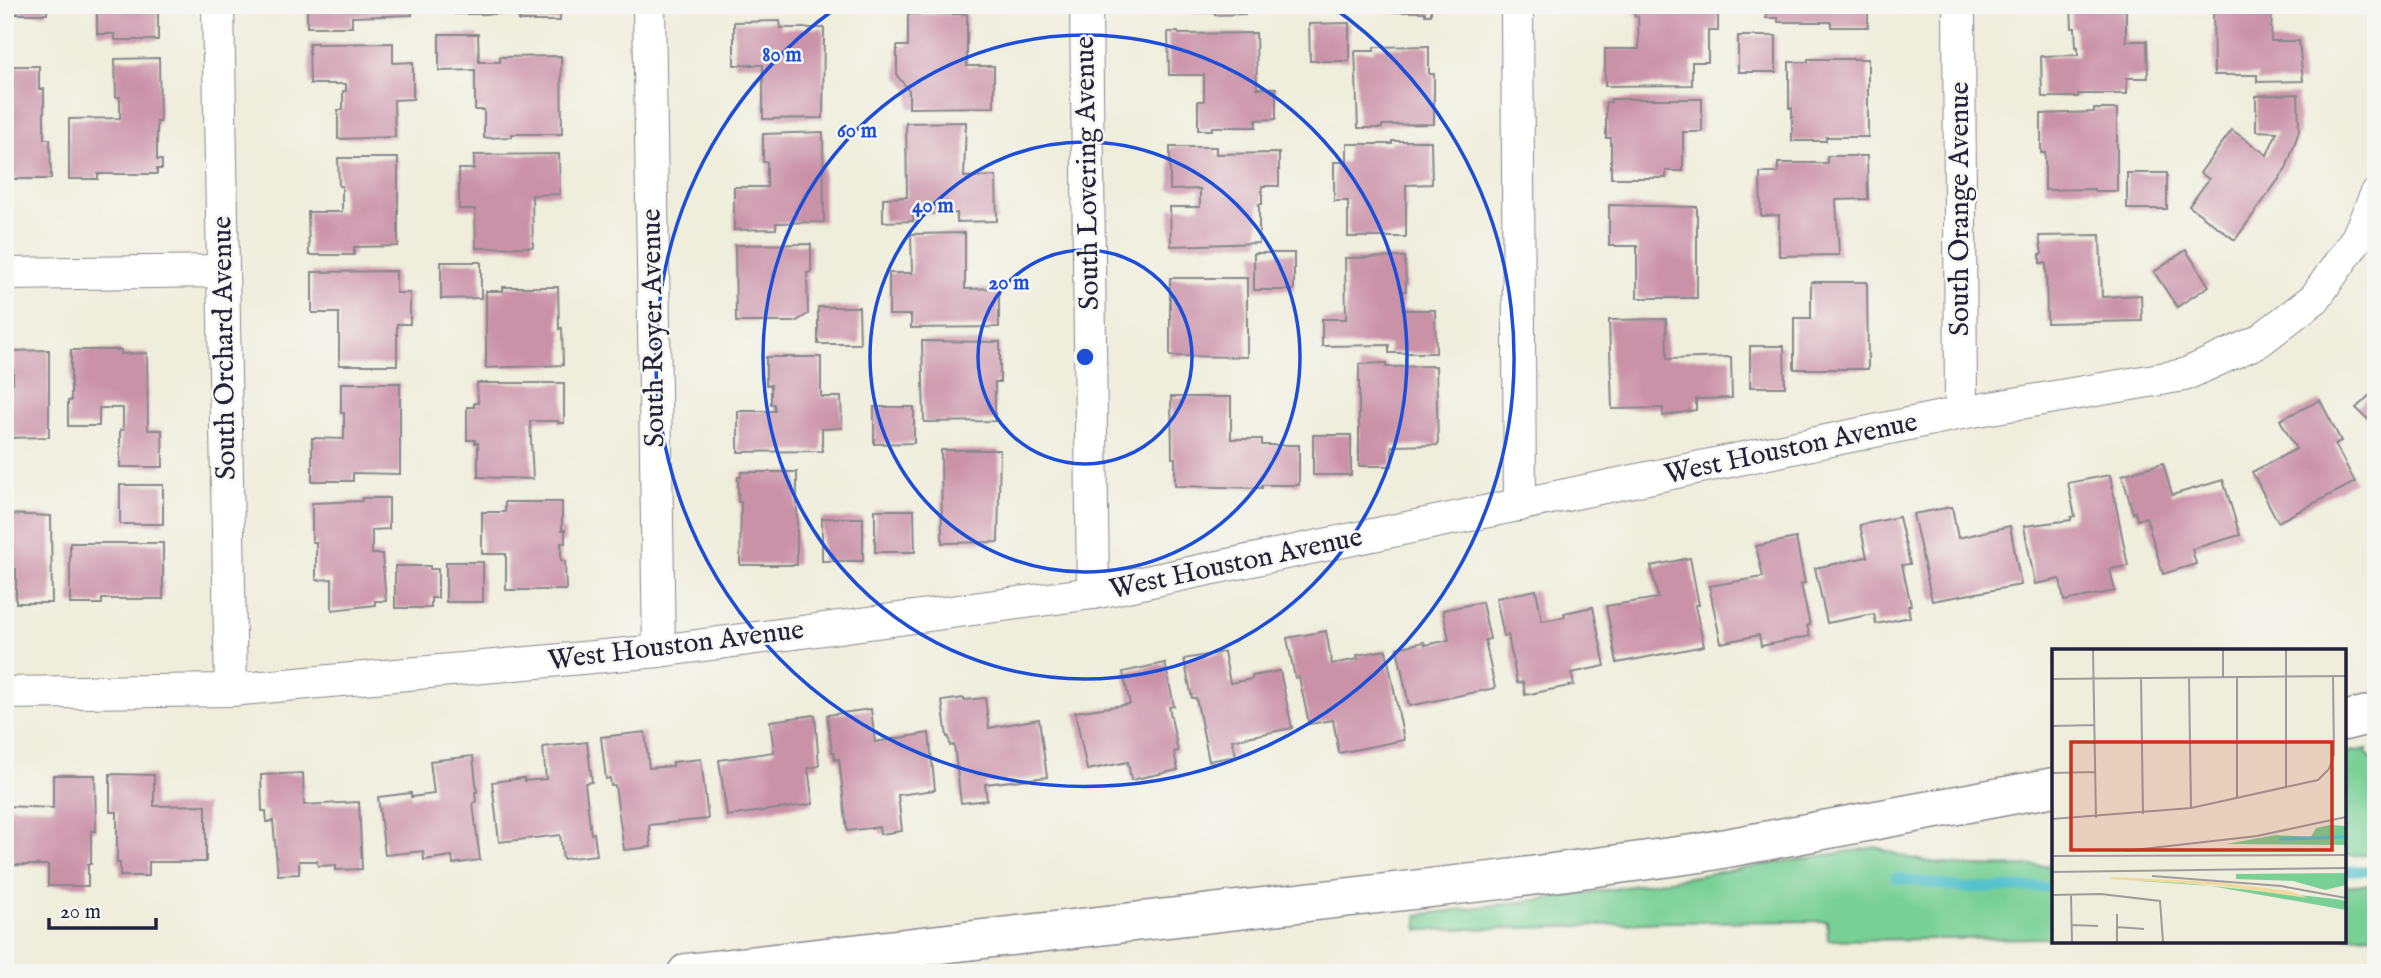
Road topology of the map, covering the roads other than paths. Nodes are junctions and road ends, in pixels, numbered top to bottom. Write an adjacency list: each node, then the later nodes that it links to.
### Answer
1 (218, 5): 7 (street, South Orchard Avenue)
2 (649, 5): 12 (street, South Royer Avenue)
3 (1086, 5): 11 (street, South Lovering Avenue)
4 (1517, 5): 10 (street)
5 (1959, 5): 9 (street, South Orange Avenue)
6 (2376, 195): 9 (street, West Houston Avenue)
7 (223, 271): 8 (street); 13 (street, South Orchard Avenue)
8 (5, 274)
9 (1961, 413): 10 (street, West Houston Avenue)
10 (1520, 505): 11 (street, West Houston Avenue)
11 (1093, 593): 12 (street, West Houston Avenue)
12 (659, 651): 13 (street, West Houston Avenue)
13 (231, 690): 14 (street, West Houston Avenue)
14 (5, 693)
15 (2376, 713): 16 (highway)
16 (2346, 720)
17 (2052, 787): 18 (highway)
18 (687, 973)

